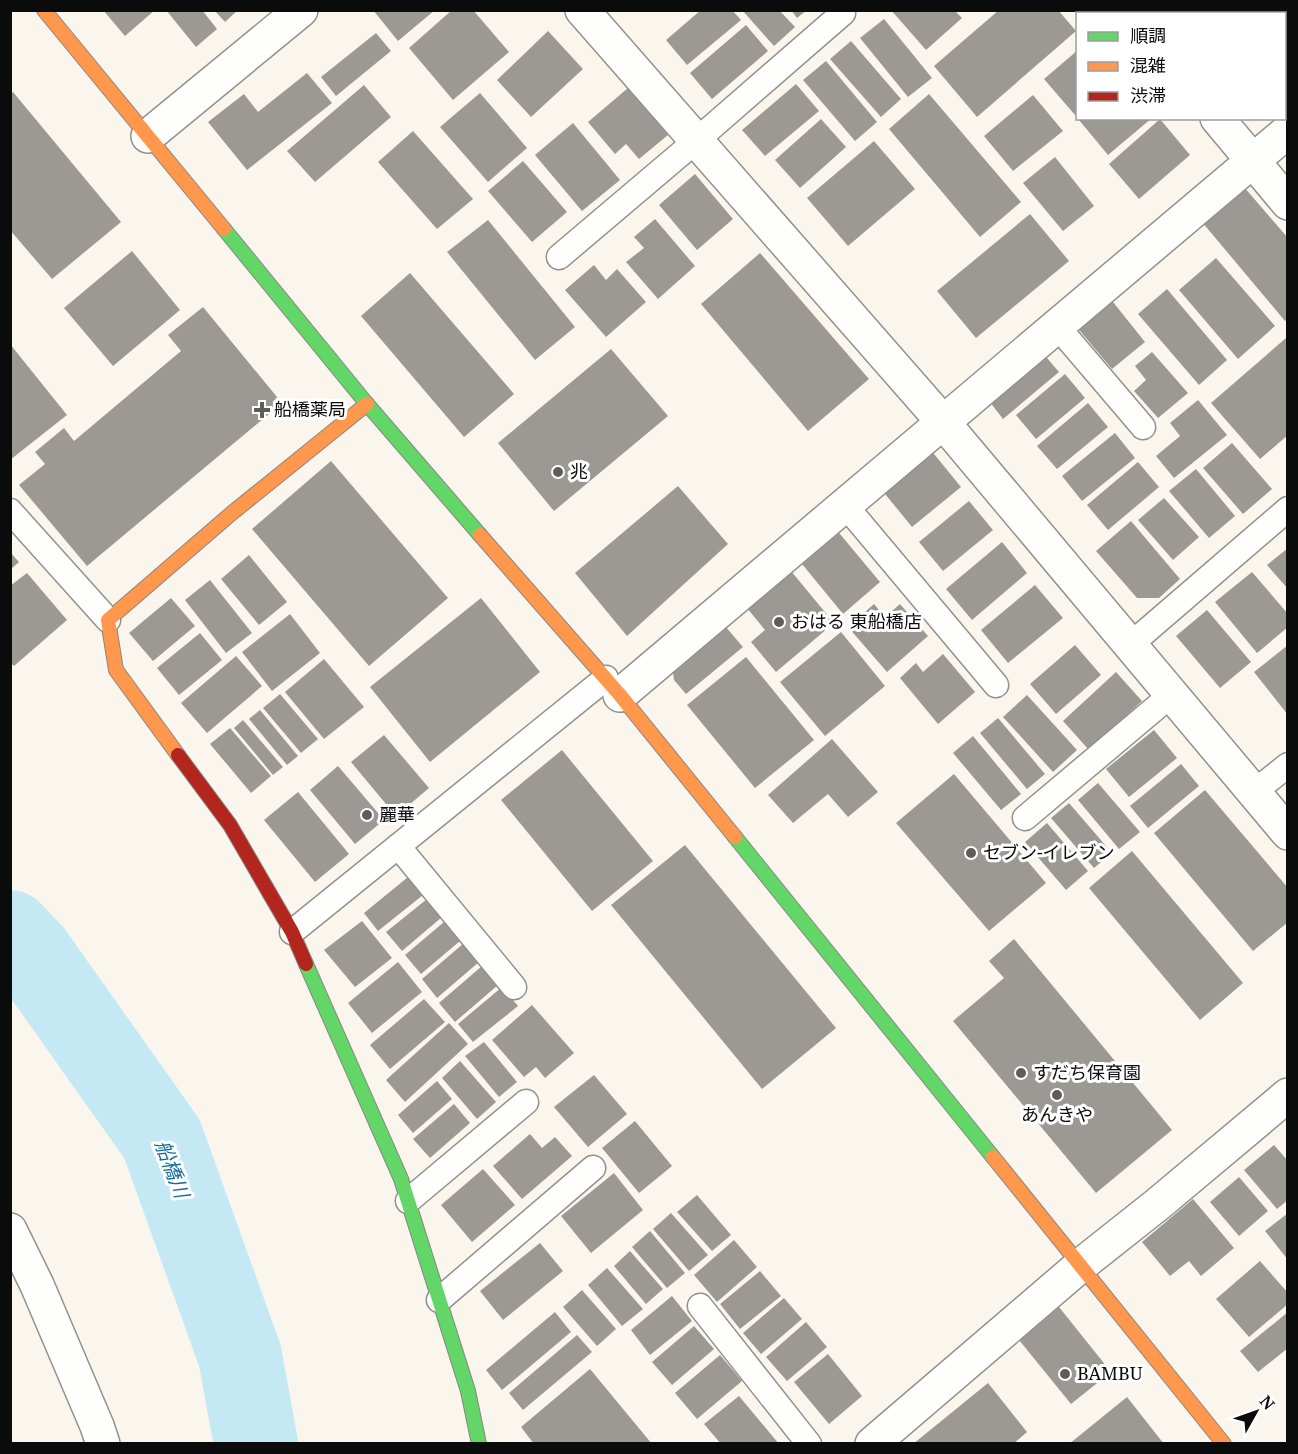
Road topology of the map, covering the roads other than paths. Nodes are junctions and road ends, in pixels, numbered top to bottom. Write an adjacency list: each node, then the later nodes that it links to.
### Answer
1 (44, 10): 7 (street)
2 (301, 10): 7 (street)
3 (582, 10): 8 (street)
4 (843, 13): 8 (lane)
5 (1219, 120): 9 (street)
6 (1287, 131): 9 (street)
7 (148, 136): 13 (street)
8 (697, 140): 11 (lane); 14 (street)
9 (1252, 161): 10 (street); 12 (street)
10 (1287, 203)
11 (559, 257)
12 (1057, 326): 14 (street); 15 (lane)
13 (367, 404): 19 (street); 22 (street)
14 (943, 422): 16 (street); 20 (street)
15 (1143, 428)
16 (845, 505): 21 (lane); 22 (street)
17 (1287, 509): 20 (lane)
18 (10, 511): 19 (lane)
19 (108, 620): 29 (street)
20 (1130, 645): 23 (street)
21 (996, 685)
22 (613, 687): 28 (lane); 36 (street)
23 (1172, 694): 25 (street); 26 (lane)
24 (1287, 765): 25 (lane)
25 (1254, 792): 27 (street)
26 (1025, 818)
27 (1287, 833)
28 (399, 846): 29 (lane); 30 (lane)
29 (292, 932): 34 (street)
30 (514, 987)
31 (1287, 1095): 36 (street)
32 (526, 1102): 34 (lane)
33 (593, 1168): 37 (lane)
34 (408, 1201): 37 (street)
35 (10, 1230): 39 (street)
36 (1081, 1265): 42 (street); 43 (street)
37 (439, 1300): 40 (street)
38 (699, 1306): 41 (lane)
39 (103, 1443)
40 (479, 1443)
41 (809, 1443)
42 (872, 1443)
43 (1224, 1443)

